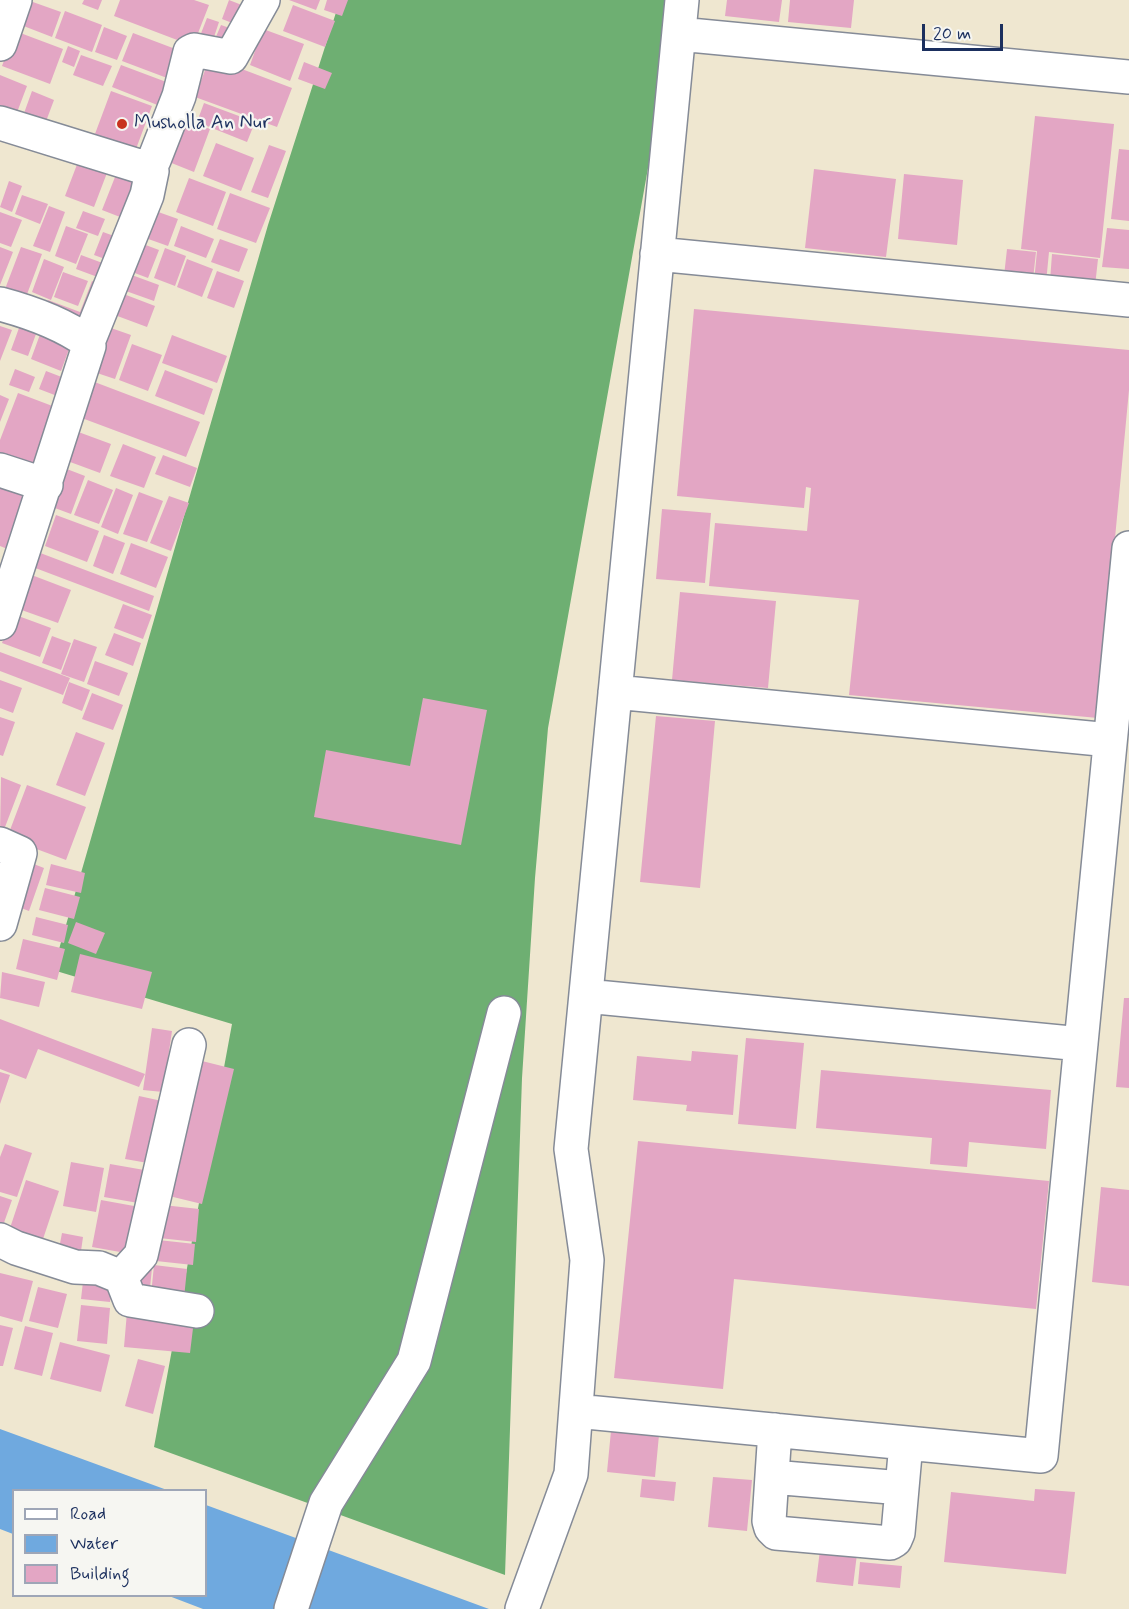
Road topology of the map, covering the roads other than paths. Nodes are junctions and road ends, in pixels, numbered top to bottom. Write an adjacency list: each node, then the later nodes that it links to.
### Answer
1 (15, 0): 5 (street)
2 (263, 0): 8 (street)
3 (682, 0): 4 (street)
4 (679, 34): 6 (street); 9 (street)
5 (0, 44)
6 (1129, 77)
7 (0, 123): 8 (street)
8 (150, 165): 12 (street)
9 (657, 254): 10 (street); 17 (street)
10 (1129, 300)
11 (0, 304): 12 (street)
12 (88, 342): 14 (street)
13 (0, 470): 14 (street)
14 (46, 485): 16 (street)
15 (1129, 548): 18 (street)
16 (0, 623)
17 (615, 692): 18 (street); 21 (street)
18 (1110, 740): 23 (street)
19 (0, 844): 20 (street)
20 (0, 924)
21 (586, 996): 23 (street); 28 (street)
22 (504, 1013): 33 (street)
23 (1081, 1044): 30 (street)
24 (189, 1045): 26 (street)
25 (0, 1240): 26 (street)
26 (121, 1277): 27 (street)
27 (197, 1311)
28 (576, 1411): 29 (street); 34 (street)
29 (775, 1430): 30 (street); 31 (street)
30 (906, 1443): 32 (street)
31 (772, 1477): 32 (street); 32 (street)
32 (902, 1488)
33 (291, 1609)
34 (522, 1609)

